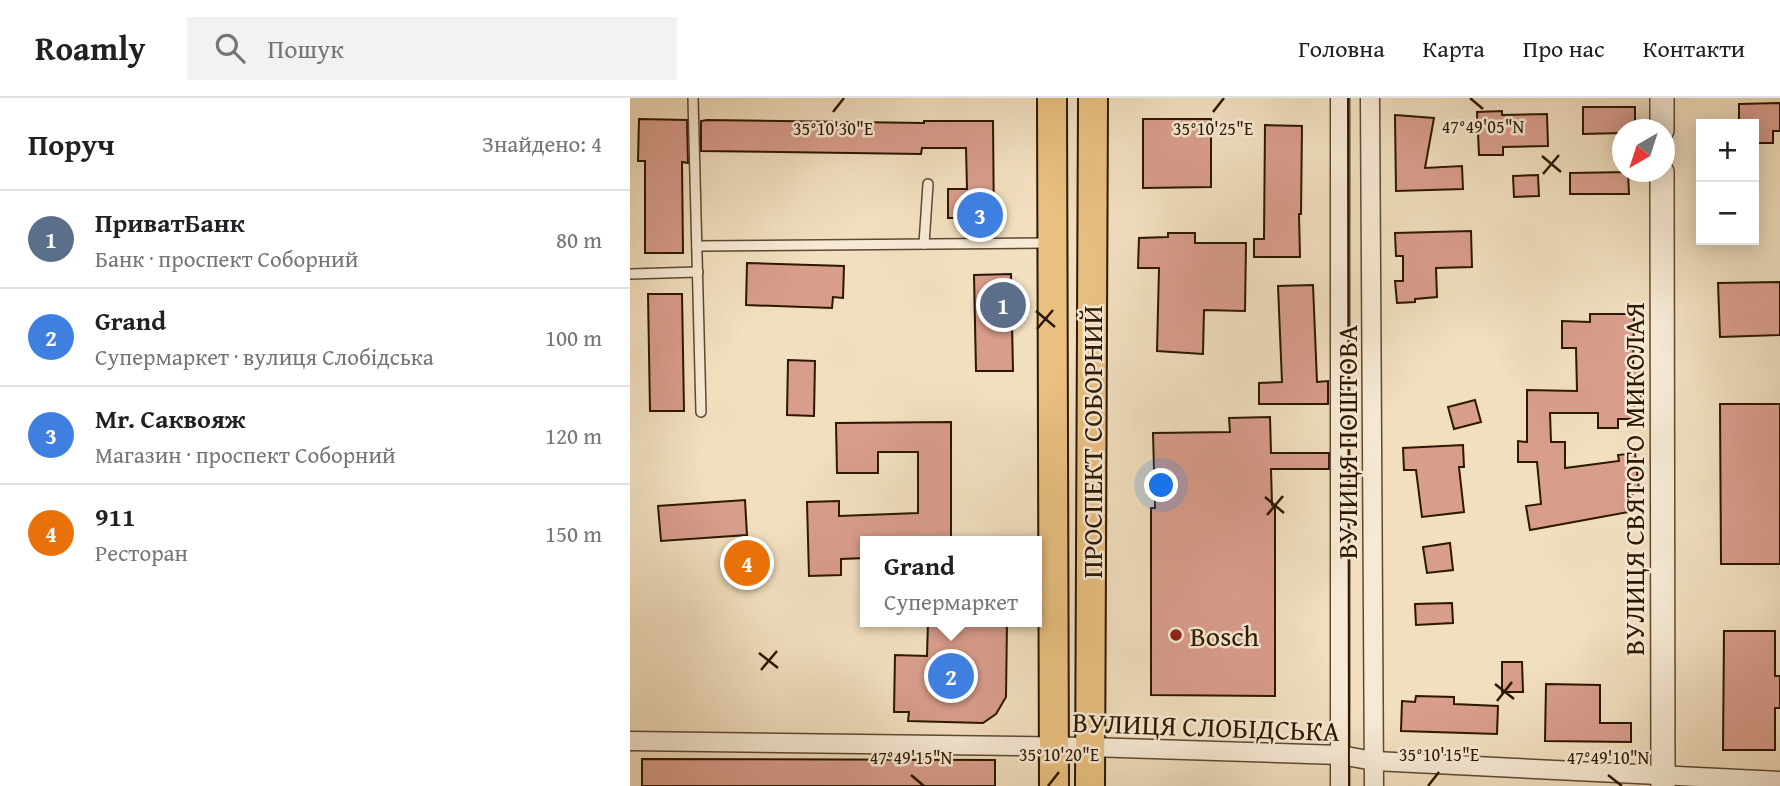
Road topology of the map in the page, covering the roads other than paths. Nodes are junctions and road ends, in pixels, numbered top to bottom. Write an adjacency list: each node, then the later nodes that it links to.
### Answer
1 (693, 98): 12 (lane)
2 (1052, 98): 10 (main road, ПРОСПЕКТ СОБОРНИЙ)
3 (1093, 98): 18 (main road, ПРОСПЕКТ СОБОРНИЙ)
4 (1340, 98): 19 (street, ВУЛИЦЯ ПОШТОВА)
5 (1370, 98): 20 (street, ВУЛИЦЯ ПОШТОВА)
6 (1662, 98): 7 (street)
7 (1662, 119)
8 (1662, 182): 21 (street, ВУЛИЦЯ СВЯТОГО МИКОЛАЯ)
9 (928, 184): 11 (lane)
10 (1053, 243): 11 (lane); 17 (main road, ПРОСПЕКТ СОБОРНИЙ)
11 (924, 244): 12 (lane)
12 (697, 246): 13 (lane)
13 (698, 272): 14 (lane); 15 (lane)
14 (630, 274)
15 (701, 412)
16 (630, 741): 17 (street, ВУЛИЦЯ СЛОБІДСЬКА)
17 (1055, 747): 18 (street, ВУЛИЦЯ СЛОБІДСЬКА); 23 (main road, ПРОСПЕКТ СОБОРНИЙ)
18 (1089, 747): 19 (street, ВУЛИЦЯ СЛОБІДСЬКА); 24 (main road, ПРОСПЕКТ СОБОРНИЙ)
19 (1340, 755): 20 (street, ВУЛИЦЯ СЛОБІДСЬКА); 25 (street, ВУЛИЦЯ ПОШТОВА)
20 (1374, 761): 21 (street, ВУЛИЦЯ СЛОБІДСЬКА); 26 (street, ВУЛИЦЯ ПОШТОВА)
21 (1662, 781): 22 (street, ВУЛИЦЯ СЛОБІДСЬКА)
22 (1780, 781)
23 (1054, 786)
24 (1090, 786)
25 (1340, 786)
26 (1374, 786)

